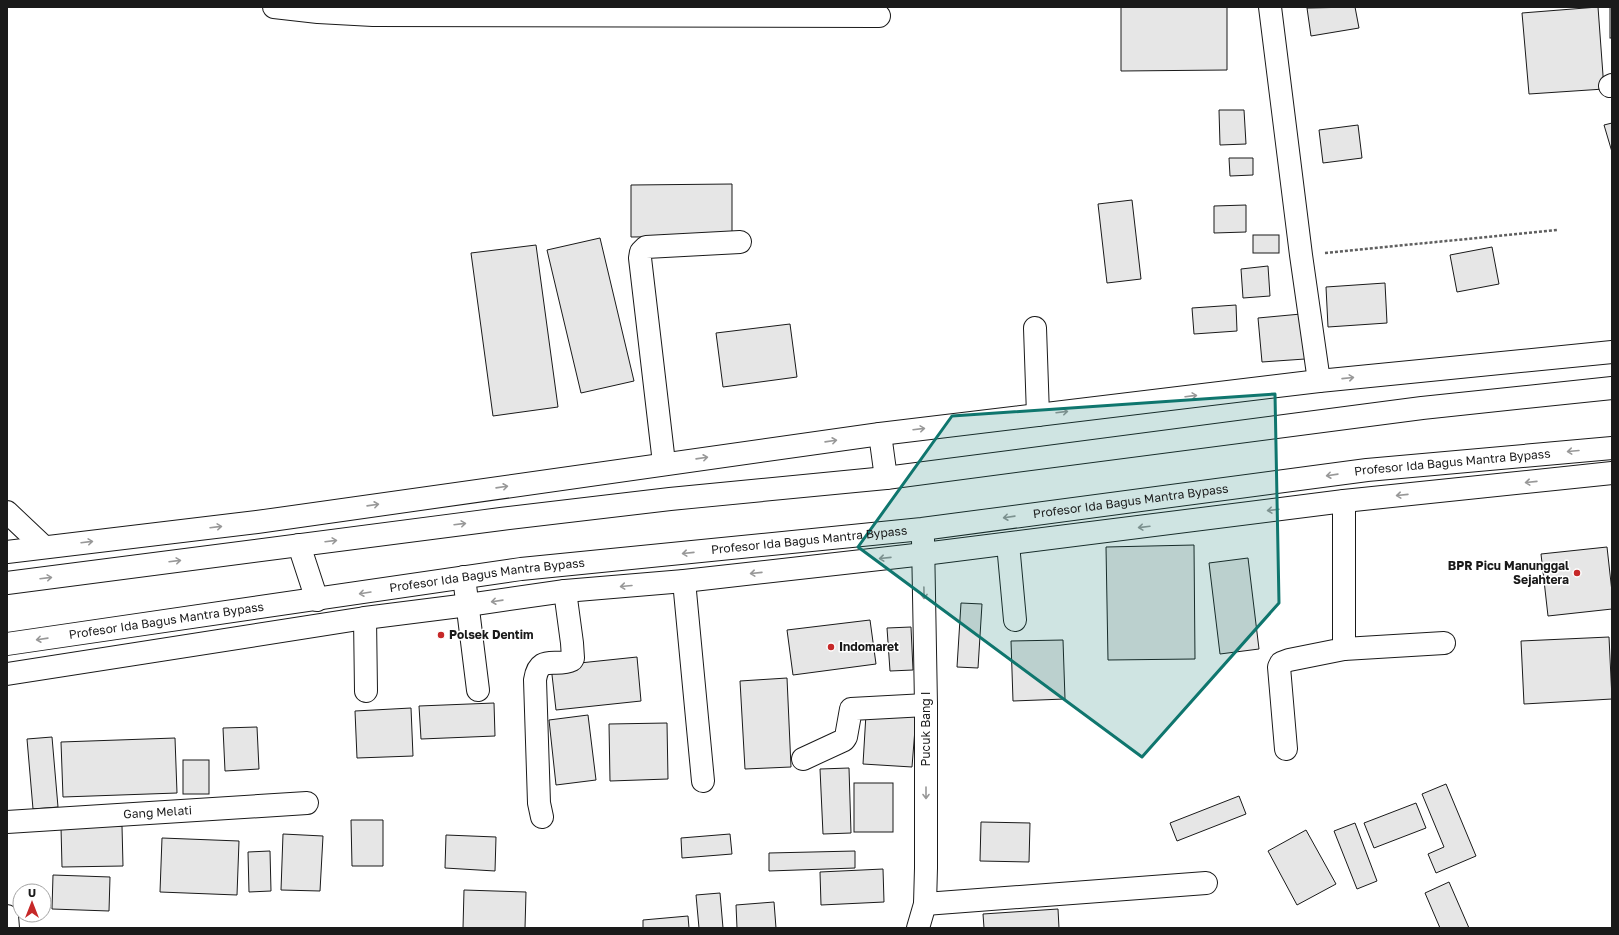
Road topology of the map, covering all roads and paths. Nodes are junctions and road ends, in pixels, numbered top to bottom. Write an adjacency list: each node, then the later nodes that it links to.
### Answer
1 (274, 7): 3 (main road)
2 (1270, 7): 6 (main road)
3 (879, 16)
4 (1557, 230): 6 (path)
5 (740, 242): 14 (main road)
6 (1301, 255): 9 (main road)
7 (1035, 328): 11 (main road)
8 (1612, 352): 9 (main road, one-way to 8)
9 (1319, 381): 11 (main road, one-way to 9)
10 (1612, 388): 16 (main road)
11 (1038, 415): 12 (main road, one-way to 11)
12 (880, 434): 14 (main road, one-way to 12); 16 (main road)
13 (1612, 448): 19 (main road, Profesor Ida Bagus Mantra Bypass, one-way to 19)
14 (664, 464): 22 (main road, one-way to 14)
15 (1612, 473): 17 (main road, one-way to 17)
16 (886, 478): 21 (main road, one-way to 16)
17 (1344, 501): 20 (main road, one-way to 20); 35 (main road)
18 (7, 512): 22 (main road)
19 (922, 529): 24 (main road, Pucuk Bang I); 25 (main road, Profesor Ida Bagus Mantra Bypass, one-way to 25)
20 (1008, 544): 24 (main road); 32 (main road)
21 (299, 545): 27 (main road, one-way to 21); 29 (main road)
22 (44, 547): 23 (main road)
23 (7, 552)
24 (924, 554): 26 (main road, one-way to 26); 39 (main road, Pucuk Bang I, one-way to 39)
25 (464, 577): 29 (main road, Profesor Ida Bagus Mantra Bypass, one-way to 29); 30 (main road)
26 (684, 581): 28 (main road, one-way to 28); 42 (main road)
27 (7, 583)
28 (565, 591): 30 (main road, one-way to 30); 44 (main road)
29 (317, 600): 34 (main road, Profesor Ida Bagus Mantra Bypass, one-way to 34)
30 (468, 605): 31 (main road); 37 (main road)
31 (365, 618): 36 (main road); 38 (main road)
32 (1015, 620)
33 (1444, 643): 35 (main road)
34 (7, 644)
35 (1344, 649): 40 (main road)
36 (7, 674)
37 (478, 690)
38 (366, 691)
39 (926, 705): 41 (main road); 47 (main road, Pucuk Bang I, one-way to 47)
40 (1286, 749)
41 (803, 759)
42 (703, 781)
43 (307, 803): 45 (main road, Gang Melati)
44 (542, 817)
45 (7, 822)
46 (1206, 883): 47 (main road)
47 (925, 904): 50 (main road, Pucuk Bang I)
48 (7, 916): 49 (main road)
49 (8, 928)
50 (918, 928)

